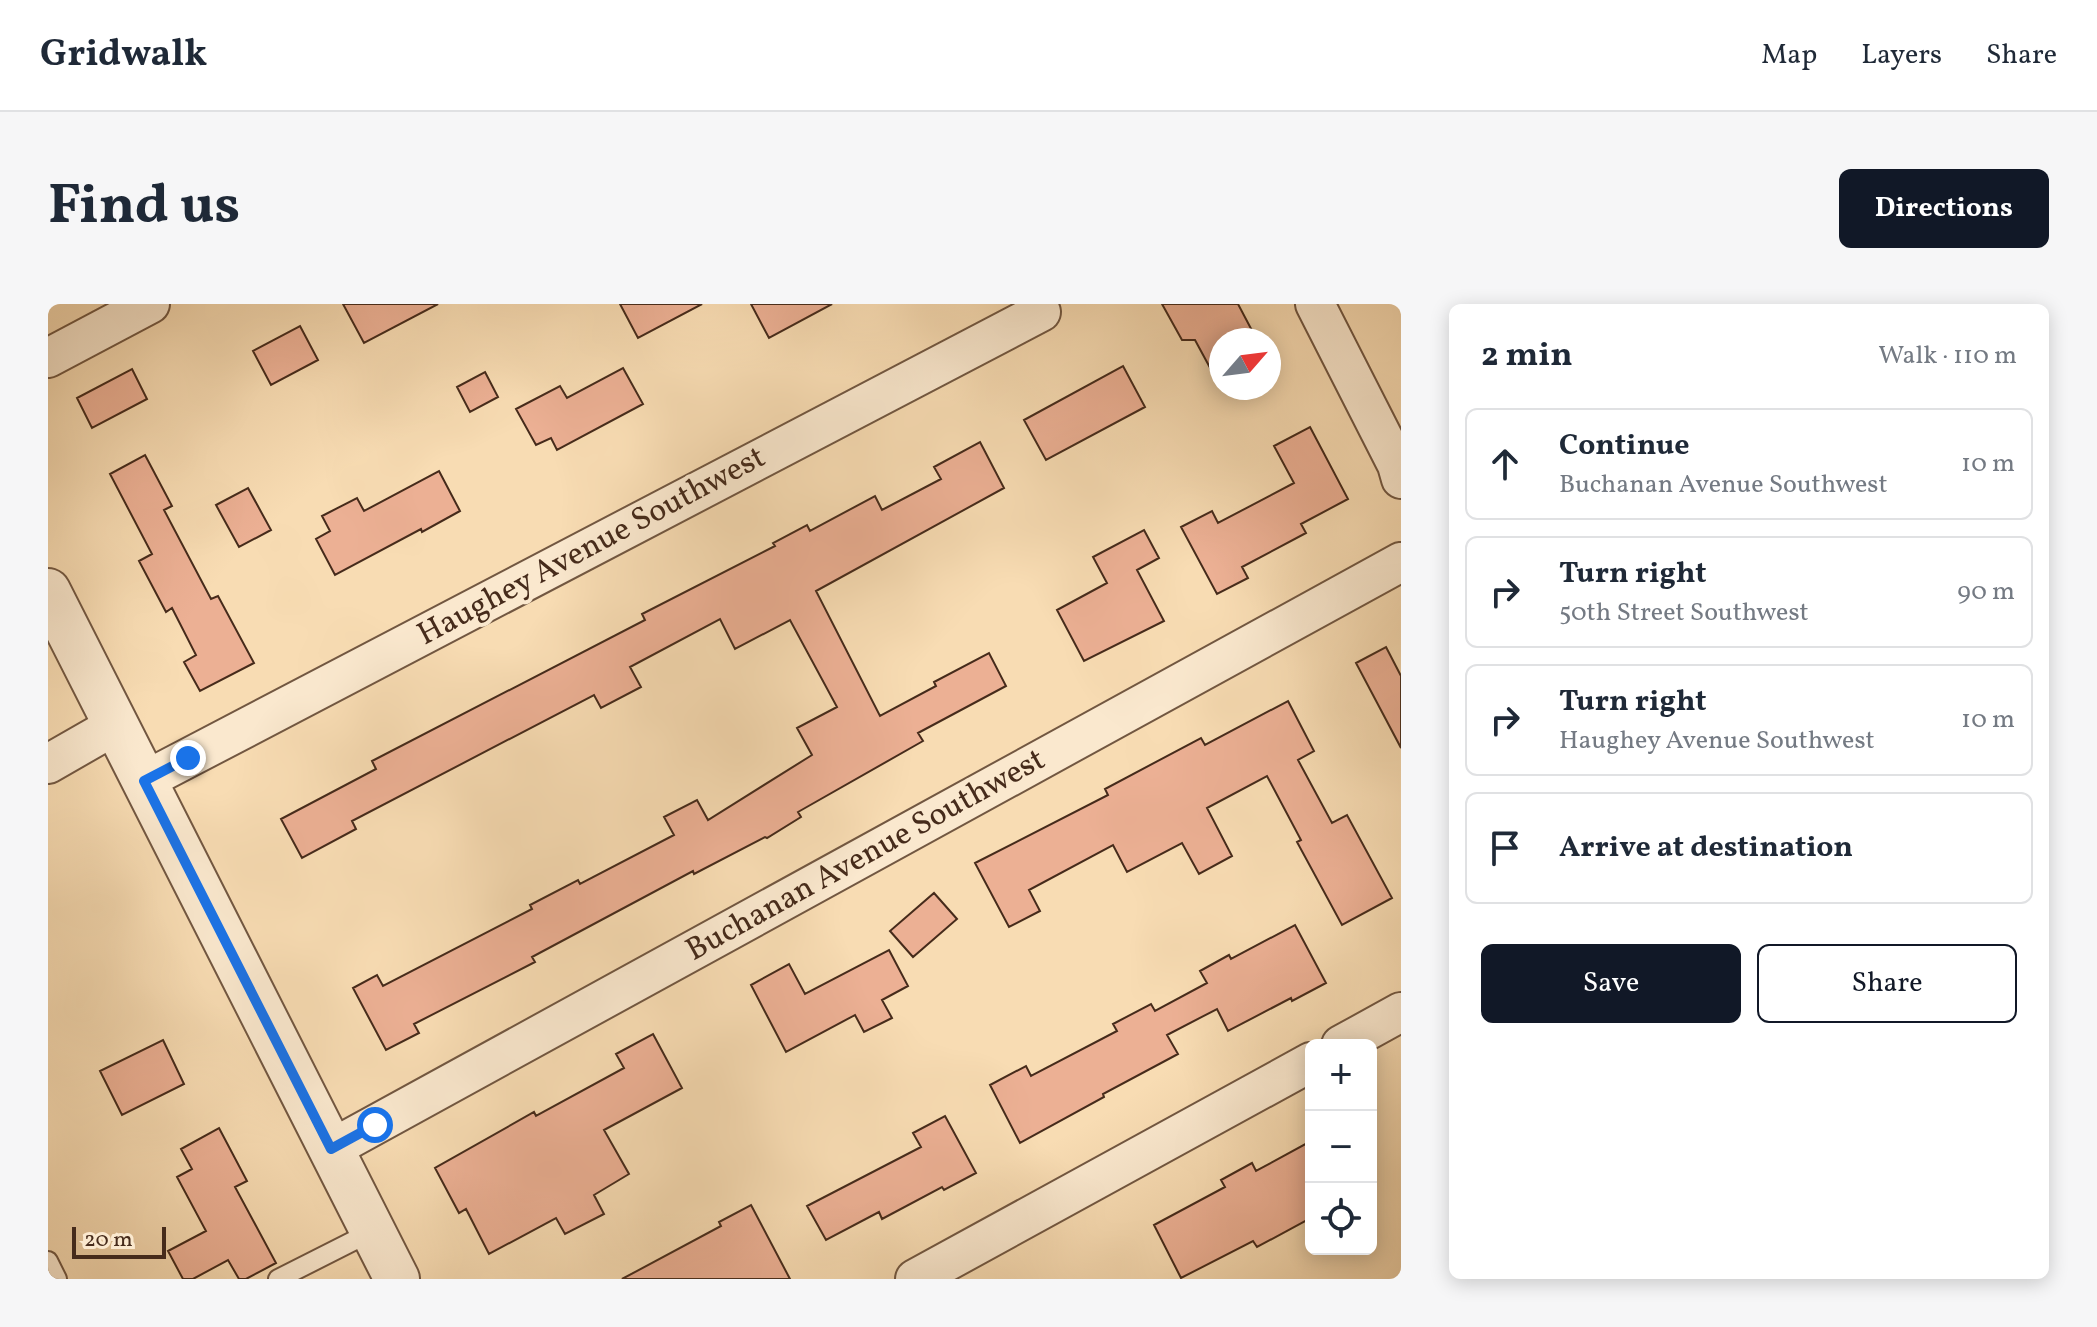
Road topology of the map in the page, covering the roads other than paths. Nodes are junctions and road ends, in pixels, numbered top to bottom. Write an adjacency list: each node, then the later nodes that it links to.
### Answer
1 (150, 304): 4 (street)
2 (1315, 304): 5 (street)
3 (1041, 312): 10 (street, Haughey Avenue Southwest)
4 (48, 358)
5 (1401, 479)
6 (1401, 562): 14 (street, Buchanan Avenue Southwest)
7 (48, 591): 8 (street)
8 (116, 725): 9 (street); 10 (street)
9 (48, 764)
10 (144, 781): 14 (street)
11 (1401, 1012): 12 (street)
12 (1352, 1039)
13 (1305, 1065): 20 (street)
14 (331, 1149): 15 (street)
15 (373, 1231): 18 (lane); 19 (street)
16 (48, 1261): 17 (lane)
17 (57, 1279)
18 (278, 1279)
19 (397, 1279)
20 (915, 1279)

